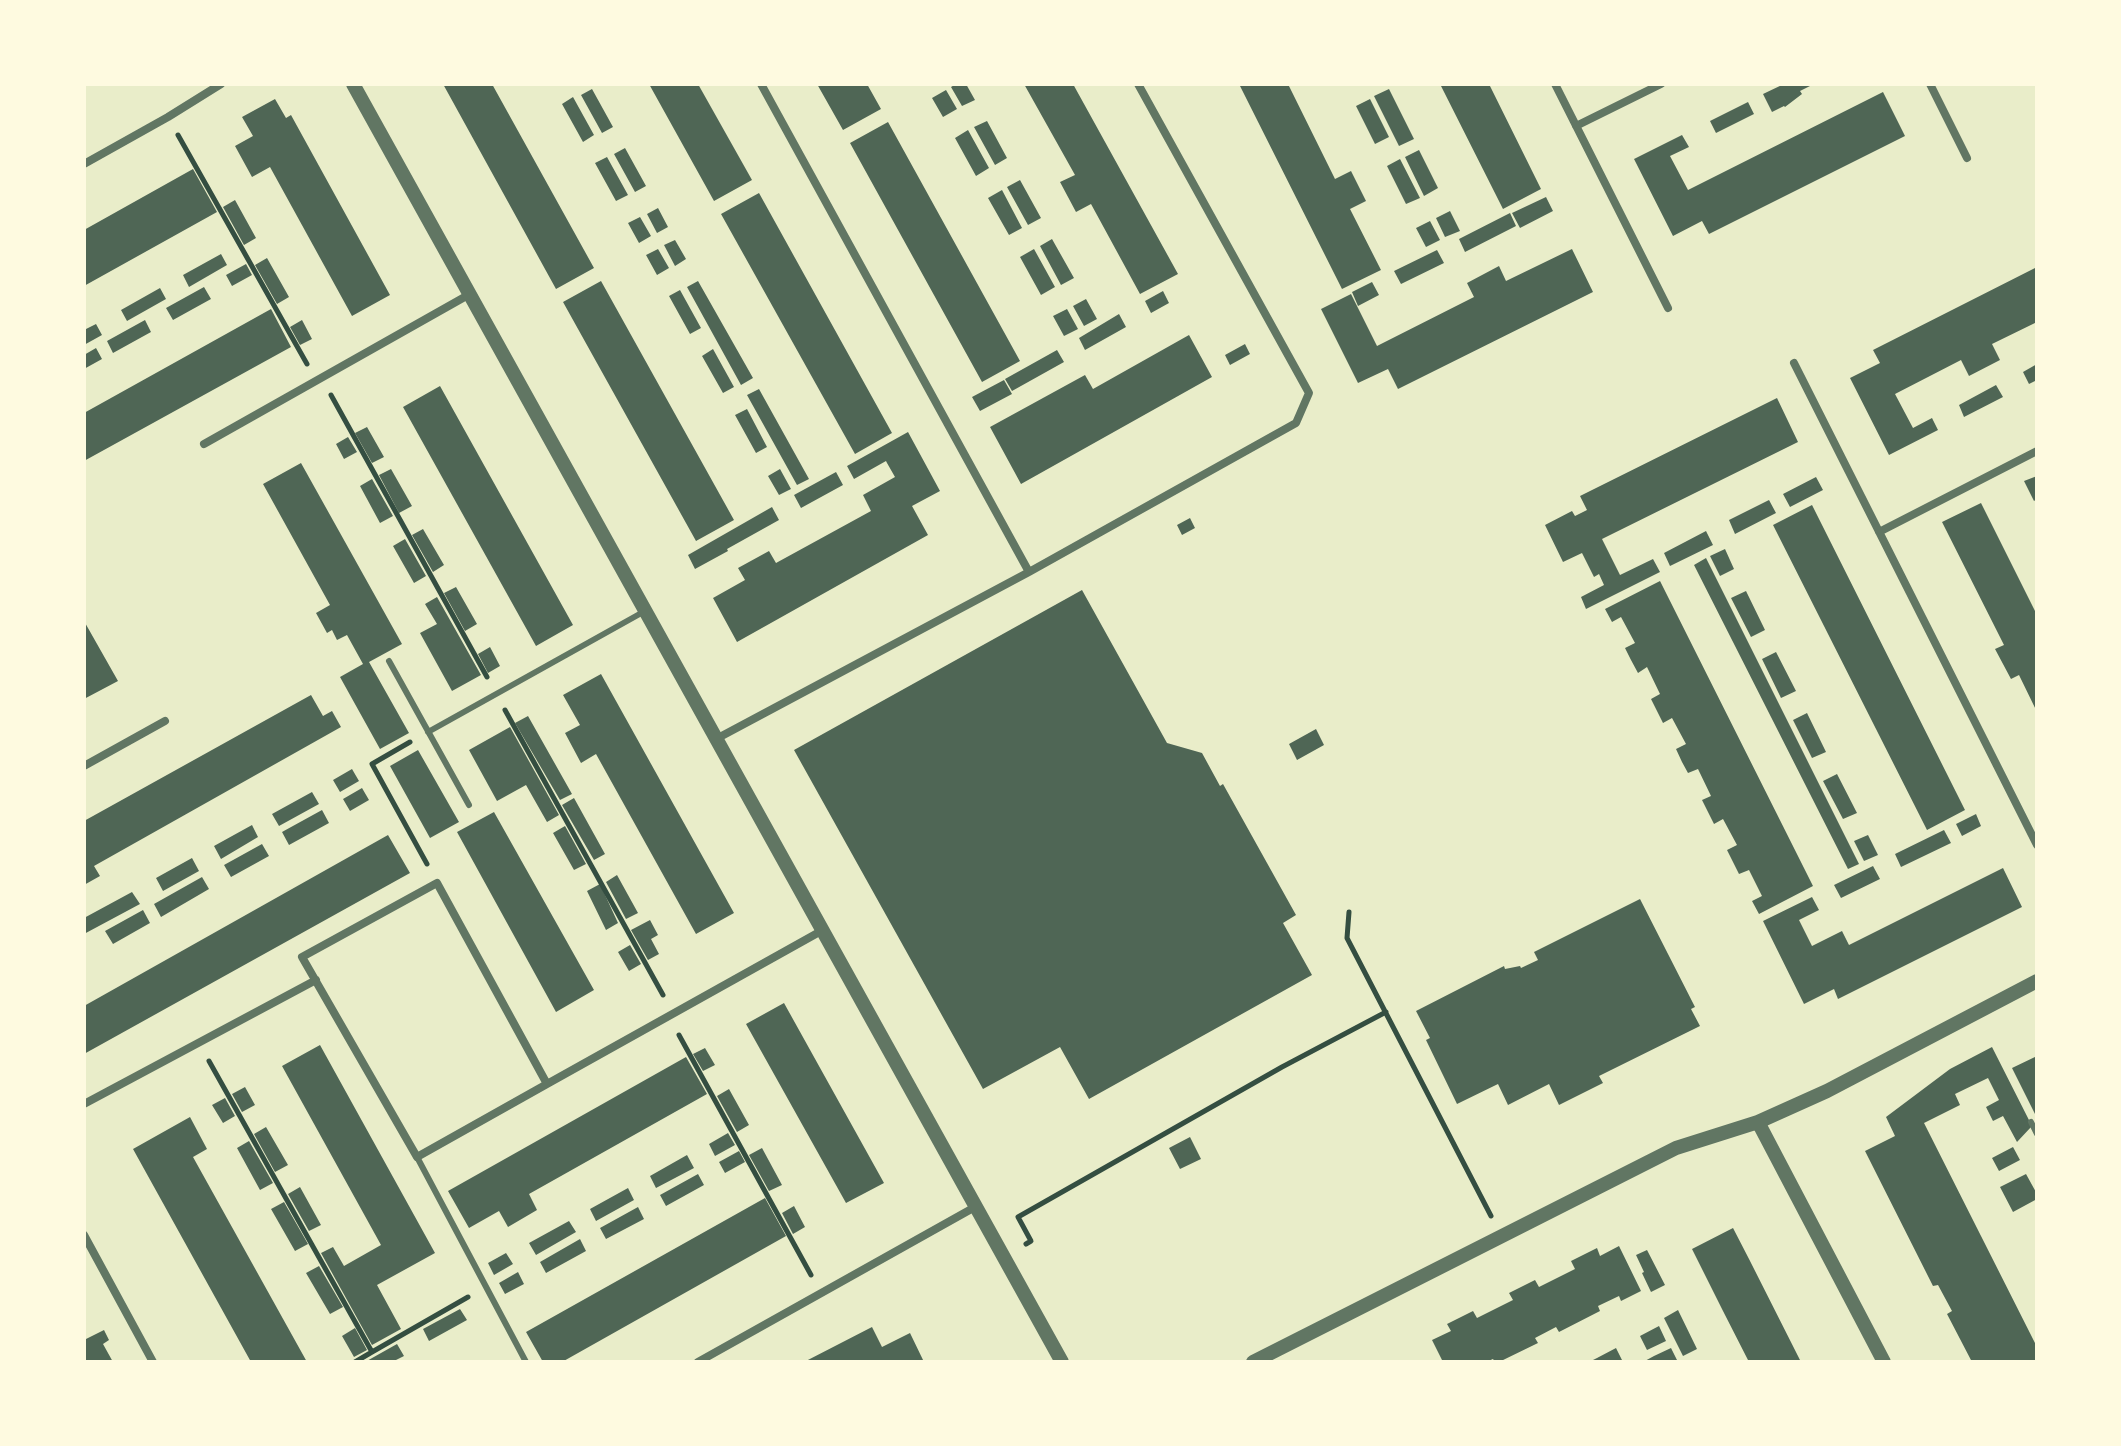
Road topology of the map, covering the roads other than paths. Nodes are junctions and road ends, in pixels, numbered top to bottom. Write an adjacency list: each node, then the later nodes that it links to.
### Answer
1 (221, 84): 10 (street)
2 (353, 84): 11 (street)
3 (761, 84): 17 (street)
4 (1138, 84): 17 (street)
5 (1555, 84): 8 (street)
6 (1661, 84): 8 (street)
7 (1930, 84): 9 (street)
8 (1576, 126): 12 (street)
9 (1967, 158)
10 (84, 164)
11 (470, 294): 14 (street); 18 (street)
12 (1668, 308)
13 (1794, 363): 16 (street)
14 (204, 444)
15 (2037, 451): 16 (street)
16 (1879, 532): 25 (street)
17 (1029, 572): 22 (street)
18 (646, 611): 21 (lane); 22 (street)
19 (389, 661): 21 (lane)
20 (165, 721): 23 (street)
21 (428, 732): 24 (lane)
22 (716, 739): 26 (street)
23 (84, 766)
24 (469, 805)
25 (2037, 845)
26 (823, 930): 29 (street); 35 (street)
27 (316, 980): 29 (street); 30 (street); 34 (street)
28 (2037, 981): 31 (street)
29 (547, 1084): 34 (street)
30 (84, 1104)
31 (1758, 1122): 41 (street); 42 (street)
32 (2031, 1122): 33 (lane)
33 (2037, 1134)
34 (417, 1157): 38 (lane)
35 (975, 1207): 39 (street); 40 (street)
36 (84, 1235): 37 (street)
37 (153, 1362)
38 (526, 1362)
39 (698, 1362)
40 (1062, 1362)
41 (1253, 1362)
42 (1884, 1362)

